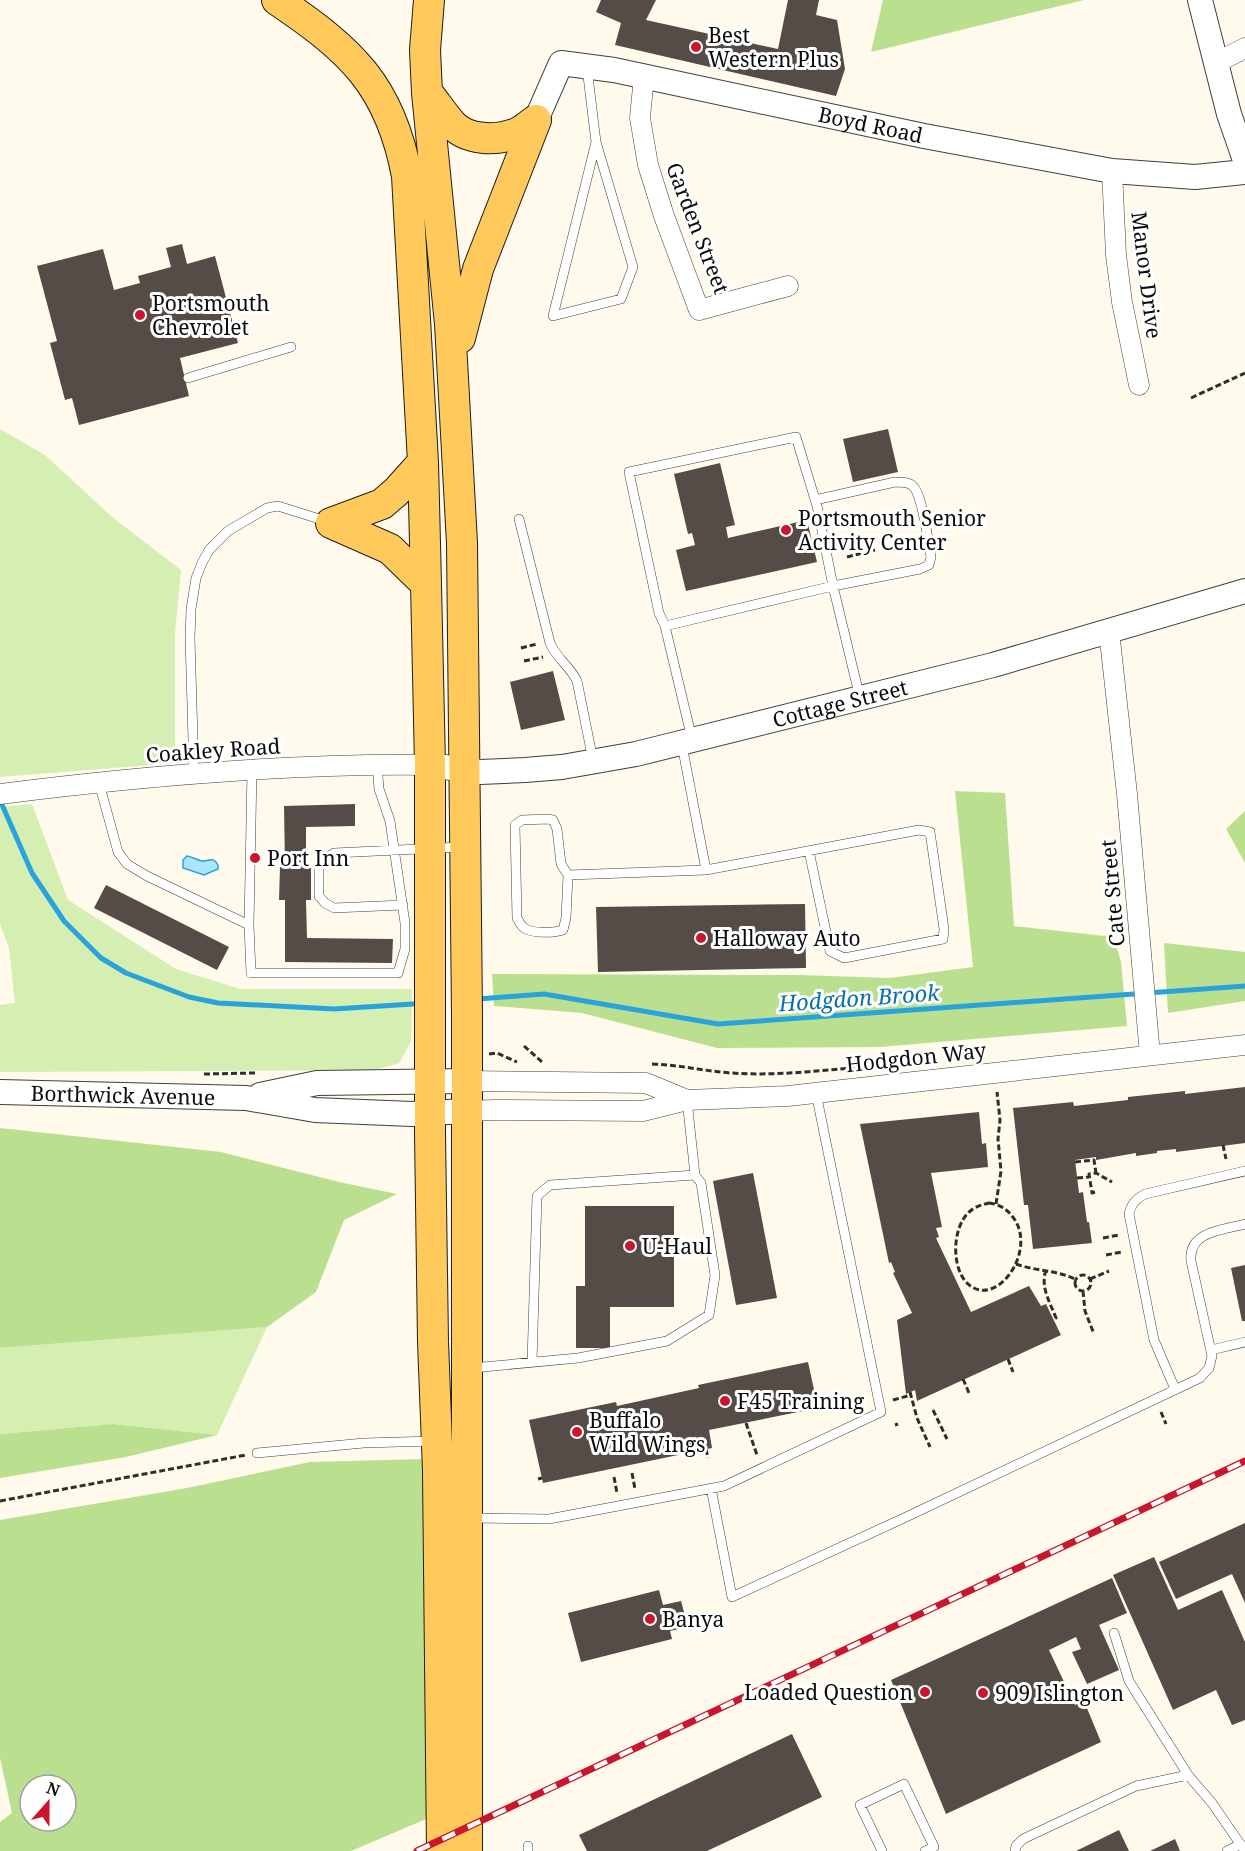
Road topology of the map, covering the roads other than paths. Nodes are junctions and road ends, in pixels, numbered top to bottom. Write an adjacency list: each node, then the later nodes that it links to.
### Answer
1 (277, 0): 19 (main road)
2 (429, 0): 8 (main road)
3 (1200, 0): 5 (street)
4 (1245, 48): 5 (street)
5 (1215, 63): 11 (street)
6 (587, 66): 7 (street, Boyd Road); 9 (street, Boyd Road); 10 (lane)
7 (644, 76): 12 (street, Boyd Road); 14 (street, Garden Street)
8 (427, 93): 9 (main road); 17 (main road)
9 (537, 120): 17 (main road)
10 (596, 142): 10 (lane)
11 (1245, 160)
12 (1112, 171): 13 (street, Boyd Road); 18 (street, Manor Drive)
13 (1245, 172)
14 (788, 286)
15 (291, 347): 16 (lane)
16 (188, 378)
17 (453, 383): 34 (main road)
18 (1139, 385)
19 (423, 462): 22 (main road); 23 (main road)
20 (815, 500): 24 (lane); 24 (lane); 26 (lane)
21 (519, 519): 30 (lane)
22 (331, 522): 23 (main road); 35 (lane)
23 (426, 584): 32 (main road)
24 (833, 586): 26 (lane); 28 (lane)
25 (1245, 591): 27 (street, Cottage Street)
26 (665, 626): 29 (lane)
27 (1109, 631): 28 (street, Cottage Street); 47 (street, Cate Street)
28 (860, 698): 29 (street, Cottage Street)
29 (687, 741): 30 (street, Cottage Street); 42 (lane)
30 (594, 762): 34 (street, Cottage Street)
31 (377, 764): 32 (street, Coakley Road); 33 (street, Coakley Road); 40 (lane)
32 (430, 765): 34 (street, Cottage Street); 39 (main road)
33 (252, 770): 35 (street, Coakley Road); 45 (lane)
34 (464, 770): 38 (main road)
35 (194, 775): 36 (street, Coakley Road)
36 (99, 783): 37 (street, Coakley Road); 45 (lane)
37 (0, 794)
38 (465, 847): 39 (lane); 49 (main road)
39 (430, 849): 40 (lane); 48 (main road)
40 (394, 850): 44 (lane); 44 (lane)
41 (809, 851): 41 (lane); 42 (lane)
42 (706, 870): 43 (lane)
43 (568, 875): 43 (lane)
44 (404, 905): 45 (lane)
45 (249, 925)
46 (1245, 1045): 47 (street)
47 (1150, 1055): 51 (street, Hodgdon Way)
48 (430, 1082): 49 (street, Borthwick Avenue); 52 (street, Borthwick Avenue); 55 (main road)
49 (466, 1082): 53 (street, Hodgdon Way); 54 (main road)
50 (0, 1092): 52 (street, Borthwick Avenue)
51 (816, 1093): 53 (street, Hodgdon Way); 66 (lane)
52 (246, 1098): 55 (street, Borthwick Avenue)
53 (687, 1100): 54 (street, Hodgdon Way); 57 (lane)
54 (466, 1111): 55 (street, Borthwick Avenue); 62 (main road)
55 (430, 1113): 64 (main road)
56 (1245, 1171): 63 (lane)
57 (695, 1175): 61 (lane); 61 (lane)
58 (1245, 1224): 60 (lane)
59 (1245, 1342): 60 (lane)
60 (1211, 1350): 63 (lane)
61 (532, 1362): 62 (lane)
62 (467, 1368): 67 (main road)
63 (1175, 1389): 66 (lane)
64 (437, 1441): 65 (lane); 71 (main road)
65 (257, 1454)
66 (711, 1488): 67 (lane)
67 (467, 1518): 72 (main road)
68 (1114, 1633): 69 (lane)
69 (1188, 1774): 70 (lane); 75 (lane)
70 (1243, 1848): 76 (lane)
71 (442, 1851)
72 (467, 1851)
73 (882, 1851): 74 (lane)
74 (926, 1851)
75 (1016, 1851)
76 (1227, 1851)

